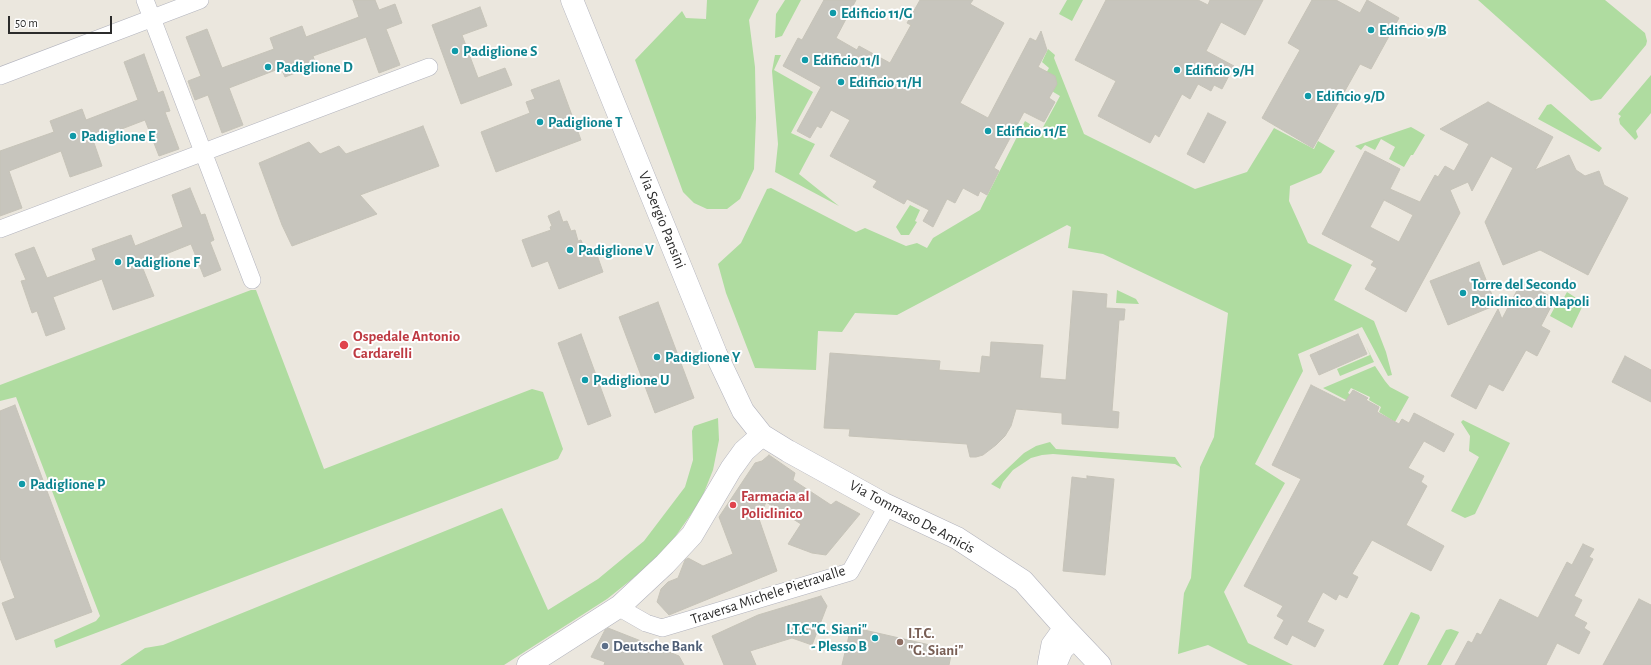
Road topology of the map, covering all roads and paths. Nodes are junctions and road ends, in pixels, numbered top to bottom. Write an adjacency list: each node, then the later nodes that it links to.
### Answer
1 (145, 0): 4 (street)
2 (200, 0): 4 (street)
3 (572, 0): 10 (main road, Via Sergio Pansini)
4 (152, 18): 6 (street); 7 (street)
5 (429, 67): 7 (street)
6 (0, 76)
7 (203, 152): 8 (street); 9 (street)
8 (0, 230)
9 (252, 280)
10 (762, 435): 11 (main road, Via Tommaso De Amicis); 12 (main road)
11 (886, 505): 12 (street, Traversa Michele Pietravalle); 13 (main road, Via Tommaso De Amicis)
12 (619, 607): 14 (main road)
13 (1069, 633): 15 (street); 16 (street); 17 (main road, Via Tommaso De Amicis)
14 (528, 665)
15 (1046, 665)
16 (1058, 665)
17 (1100, 665)

